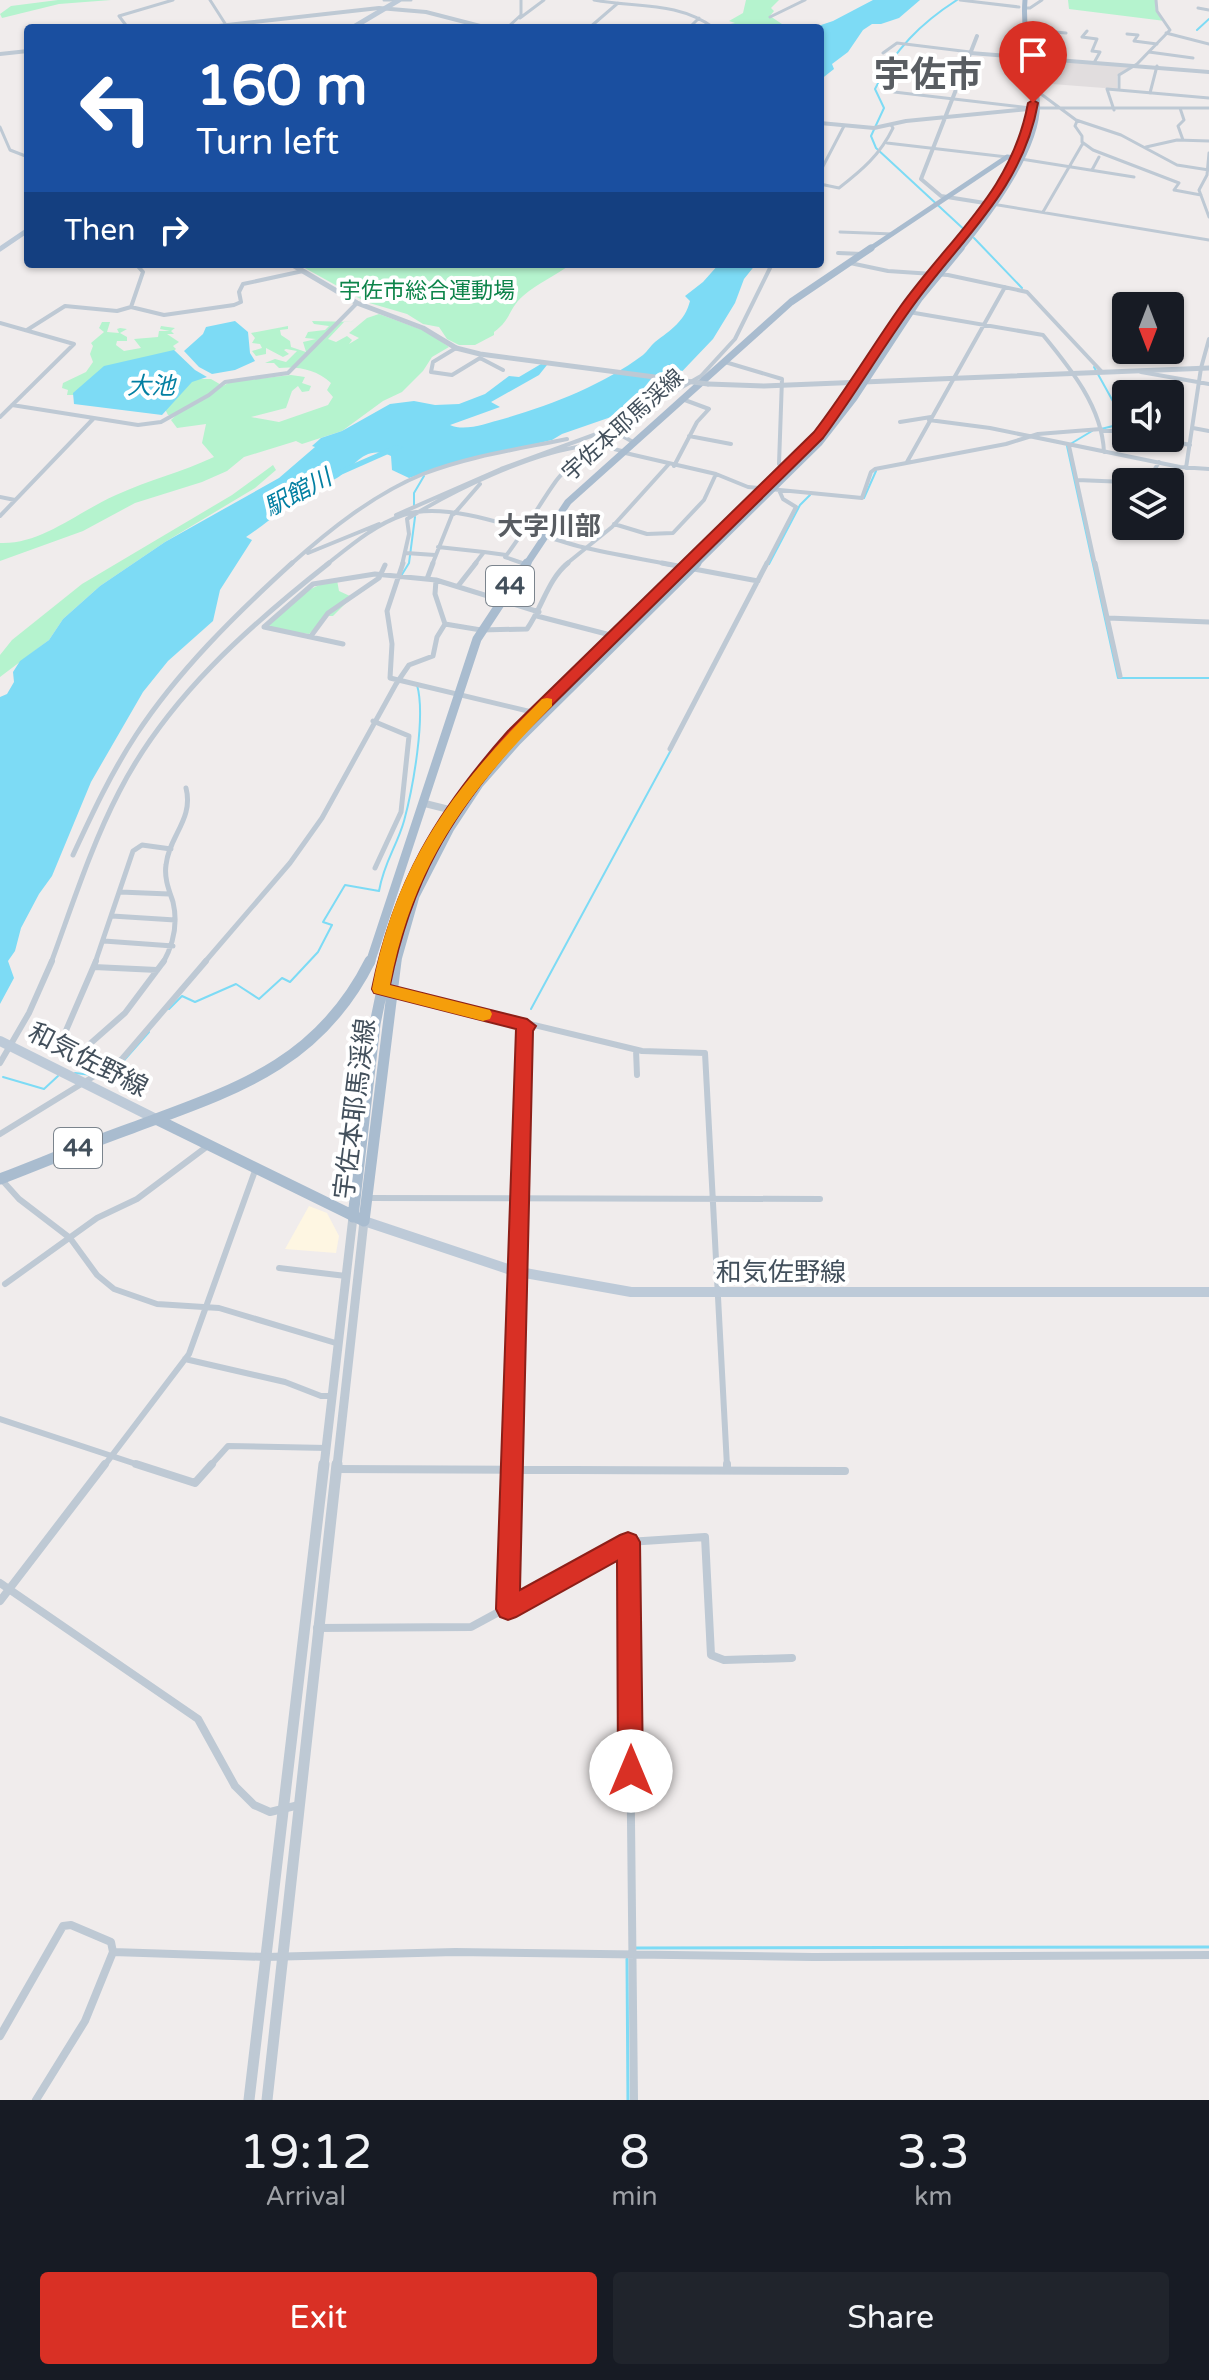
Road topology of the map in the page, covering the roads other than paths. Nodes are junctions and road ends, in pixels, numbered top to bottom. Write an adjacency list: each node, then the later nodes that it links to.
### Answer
1 (173, 0): 23 (street)
2 (210, 0): 24 (street)
3 (384, 0): 4 (street)
4 (398, 0): 5 (street); 16 (main road)
5 (411, 0)
6 (521, 0): 22 (street)
7 (544, 0): 22 (street)
8 (594, 0): 14 (street)
9 (805, 0): 20 (street)
10 (960, 0): 15 (street)
11 (1042, 0): 15 (street)
12 (1156, 0): 35 (street)
13 (667, 2): 18 (street)
14 (618, 3): 18 (street); 29 (street)
15 (1022, 4): 32 (main road, 宇佐本耶馬渓線); 50 (main road, 宇佐本耶馬渓線)
16 (385, 8): 25 (street); 26 (main road); 27 (street)
17 (1198, 8): 19 (street)
18 (665, 9): 21 (street)
19 (1209, 10)
20 (770, 17)
21 (699, 18): 30 (street); 31 (street)
22 (517, 20): 28 (street)
23 (125, 24)
24 (225, 24)
25 (234, 24)
26 (359, 24)
27 (473, 24)
28 (512, 24)
29 (594, 24)
30 (693, 24)
31 (708, 24)
32 (1024, 29): 34 (street); 50 (main road, 宇佐本耶馬渓線)
33 (1087, 31): 51 (street)
34 (1066, 33)
35 (1166, 33): 39 (street); 40 (street)
36 (1195, 33): 39 (street)
37 (1127, 34): 40 (street)
38 (979, 36): 47 (street)
39 (1188, 37): 41 (street)
40 (1157, 44): 42 (street)
41 (1209, 44)
42 (1154, 49): 44 (street); 45 (street)
43 (24, 51): 48 (street)
44 (1147, 52): 49 (street); 52 (street)
45 (1177, 52)
46 (883, 53): 47 (street)
47 (972, 53): 50 (street); 60 (street)
48 (0, 54)
49 (1193, 58)
50 (1027, 59): 51 (street); 56 (main road, 宇佐本耶馬渓線); 61 (main road, 宇佐本耶馬渓線)
51 (1095, 61): 52 (street)
52 (1137, 64): 53 (street); 55 (street)
53 (1157, 66): 54 (street); 58 (street)
54 (1209, 72)
55 (1119, 90): 58 (street); 65 (street)
56 (1037, 91): 61 (main road, 宇佐本耶馬渓線); 64 (street)
57 (894, 92): 60 (street)
58 (1150, 93): 59 (street)
59 (1209, 98)
60 (954, 99): 61 (street); 66 (street)
61 (1033, 108): 64 (street); 66 (street); 81 (main road, 宇佐本耶馬渓線)
62 (1180, 108): 63 (street); 65 (street); 72 (street)
63 (1209, 108)
64 (1066, 110): 65 (street); 67 (street)
65 (1114, 110)
66 (947, 117): 69 (street); 77 (street)
67 (1077, 121): 75 (street); 76 (street)
68 (824, 124): 70 (street)
69 (891, 125): 70 (street); 74 (street)
70 (844, 126): 82 (street)
71 (0, 127): 79 (street)
72 (1183, 140): 73 (street); 76 (street)
73 (1209, 141)
74 (887, 143): 77 (street); 92 (street)
75 (1083, 143): 84 (street); 85 (street)
76 (1146, 147): 87 (street)
77 (935, 149): 81 (street); 96 (street)
78 (1209, 153): 87 (street)
79 (24, 156)
80 (1099, 157): 86 (street)
81 (1015, 158): 84 (street); 96 (main road, 宇佐本耶馬渓線 / 44); 98 (main road, 宇佐本耶馬渓線)
82 (824, 164)
83 (1120, 165): 88 (street)
84 (1069, 167): 86 (street); 99 (street)
85 (1142, 169): 89 (street); 95 (street)
86 (1092, 170): 88 (street)
87 (1208, 170): 90 (street)
88 (1115, 174): 89 (street)
89 (1134, 177): 91 (street)
90 (1208, 177): 93 (street)
91 (1130, 183)
92 (824, 185)
93 (1200, 186): 94 (street); 95 (street)
94 (1209, 187)
95 (1201, 195): 97 (street)
96 (949, 196): 98 (street); 103 (main road, 宇佐本耶馬渓線 / 44)
97 (1206, 202): 100 (street)
98 (993, 204): 99 (street); 113 (main road, 宇佐本耶馬渓線); 113 (main road, 宇佐本耶馬渓線)
99 (1043, 212): 104 (street)
100 (1209, 217)
101 (840, 232): 103 (street)
102 (24, 233): 105 (main road)
103 (893, 234): 107 (main road, 宇佐本耶馬渓線 / 44)
104 (1209, 240)
105 (0, 249)
106 (838, 253): 107 (street)
107 (864, 254): 108 (main road, 宇佐本耶馬渓線 / 44)
108 (850, 263): 113 (street); 124 (main road, 宇佐本耶馬渓線 / 44)
109 (140, 268): 116 (street)
110 (298, 268): 112 (street)
111 (770, 268): 121 (street)
112 (303, 271): 115 (street); 116 (street)
113 (936, 274): 114 (street); 117 (main road, 宇佐本耶馬渓線); 133 (main road, 宇佐本耶馬渓線)
114 (1005, 287): 119 (street); 130 (street)
115 (357, 303): 123 (street); 140 (street)
116 (131, 307): 120 (street)
117 (909, 312): 119 (street); 133 (main road, 宇佐本耶馬渓線)
118 (0, 323): 120 (street)
119 (984, 323): 131 (street); 132 (street)
120 (27, 330): 138 (street)
121 (735, 339): 124 (street); 144 (street)
122 (1209, 339): 126 (street)
123 (456, 348): 128 (street); 136 (street, bridge)
124 (738, 350): 125 (main road, 宇佐本耶馬渓線 / 44)
125 (725, 362): 136 (street); 137 (main road, 宇佐本耶馬渓線 / 44)
126 (1201, 368): 127 (street); 129 (street); 134 (street)
127 (1209, 368)
128 (503, 370)
129 (1134, 370): 130 (street); 134 (street)
130 (1102, 372): 131 (street)
131 (1075, 373): 132 (street); 145 (street)
132 (953, 378): 133 (street); 141 (street)
133 (861, 382): 136 (street); 169 (main road, 宇佐本耶馬渓線)
134 (1200, 383): 135 (street); 143 (street)
135 (1209, 384)
136 (782, 385): 169 (street)
137 (682, 399): 148 (street); 151 (main road, 宇佐本耶馬渓線 / 44)
138 (12, 405): 139 (street); 140 (street)
139 (0, 417)
140 (94, 418): 176 (street)
141 (930, 418): 142 (street); 149 (street); 163 (street)
142 (900, 422)
143 (1193, 428): 147 (street); 154 (street)
144 (610, 429): 151 (street); 180 (street)
145 (1102, 430): 146 (street); 149 (street); 160 (street)
146 (1112, 430)
147 (1209, 431)
148 (689, 436): 152 (street); 156 (street)
149 (1027, 436): 157 (street); 163 (street)
150 (567, 439): 182 (street)
151 (633, 442): 159 (main road, 宇佐本耶馬渓線 / 44)
152 (731, 444)
153 (1184, 445): 154 (street)
154 (1190, 445): 167 (street)
155 (585, 446): 159 (street); 173 (street); 183 (street)
156 (687, 446): 158 (street); 165 (street)
157 (1069, 446): 160 (street); 171 (street)
158 (695, 448)
159 (621, 452): 165 (street); 185 (main road, 宇佐本耶馬渓線 / 44)
160 (1104, 452): 161 (street)
161 (1119, 453): 162 (street); 164 (street)
162 (1159, 462): 166 (street); 167 (street)
163 (907, 463): 174 (street)
164 (1117, 463)
165 (671, 466): 170 (street); 181 (street)
166 (1156, 468)
167 (1186, 468): 168 (street)
168 (1209, 469)
169 (789, 470): 174 (main road, 宇佐本耶馬渓線)
170 (716, 474): 174 (street); 181 (street)
171 (1077, 480): 172 (street); 206 (street)
172 (1112, 481)
173 (479, 484): 177 (street); 178 (street)
174 (773, 489): 195 (main road, 宇佐本耶馬渓線); 202 (street)
175 (0, 497): 176 (street)
176 (15, 500): 179 (street)
177 (419, 511): 178 (street); 180 (street); 189 (street)
178 (453, 514): 183 (street); 186 (street)
179 (0, 516)
180 (388, 520): 184 (street); 196 (street)
181 (614, 524): 187 (street)
182 (338, 528): 184 (street); 192 (street)
183 (523, 532): 185 (street); 191 (street)
184 (355, 533): 192 (street)
185 (543, 537): 187 (street); 193 (main road, 宇佐本耶馬渓線 / 44)
186 (438, 547): 188 (street); 190 (street)
187 (585, 548): 195 (street); 205 (street)
188 (484, 552): 191 (street); 203 (street)
189 (406, 553): 190 (street); 198 (street)
190 (435, 555): 200 (street)
191 (506, 555): 193 (street)
192 (302, 557): 223 (street)
193 (525, 564): 204 (main road, 宇佐本耶馬渓線 / 44)
194 (385, 565): 197 (street)
195 (689, 568): 202 (street); 211 (main road, 宇佐本耶馬渓線)
196 (317, 572): 199 (street); 236 (street)
197 (382, 574): 198 (street); 199 (street); 210 (street)
198 (400, 575): 200 (street); 214 (street)
199 (341, 578): 210 (street)
200 (427, 579): 201 (street)
201 (436, 580): 203 (street); 208 (street)
202 (758, 581): 218 (street)
203 (458, 586): 204 (street)
204 (500, 601): 205 (street); 209 (main road, 宇佐本耶馬渓線 / 44)
205 (538, 614): 209 (street); 211 (street)
206 (1108, 618): 207 (street); 213 (street)
207 (1209, 622)
208 (445, 624): 209 (street); 214 (street)
209 (481, 630): 215 (main road, 宇佐本耶馬渓線 / 44)
210 (311, 636): 212 (street)
211 (619, 637): 216 (main road, 宇佐本耶馬渓線); 221 (main road, 宇佐本耶馬渓線)
212 (343, 644)
213 (1120, 676)
214 (399, 681): 215 (street); 217 (street)
215 (458, 696): 216 (street); 220 (main road, 宇佐本耶馬渓線 / 44)
216 (536, 713): 221 (main road, 宇佐本耶馬渓線)
217 (373, 721): 224 (street); 240 (street)
218 (670, 749)
219 (186, 788): 222 (street)
220 (423, 803): 221 (street); 233 (main road, 宇佐本耶馬渓線 / 44)
221 (455, 811): 234 (main road, 宇佐本耶馬渓線)
222 (171, 849): 225 (street); 226 (street)
223 (73, 855)
224 (375, 868)
225 (120, 892): 226 (street); 227 (street)
226 (169, 894): 228 (street)
227 (112, 916): 228 (street); 229 (street)
228 (175, 920): 230 (street)
229 (104, 941): 230 (street); 231 (street)
230 (173, 946): 232 (street)
231 (94, 967): 232 (street); 238 (street)
232 (157, 970): 238 (street)
233 (359, 985): 234 (main road, 宇佐本耶馬渓線); 243 (main road, 宇佐本耶馬渓線 / 44)
234 (386, 990): 235 (street); 248 (main road, 宇佐本耶馬渓線); 252 (main road, 宇佐本耶馬渓線)
235 (527, 1026): 237 (street); 250 (street)
236 (7, 1044): 239 (street); 242 (main road, 和気佐野線)
237 (636, 1050): 241 (street); 251 (street)
238 (75, 1057): 240 (street)
239 (0, 1063)
240 (106, 1072): 242 (street)
241 (637, 1075)
242 (86, 1084): 243 (main road, 和気佐野線); 244 (street)
243 (156, 1119): 245 (main road, 宇佐本耶馬渓線); 247 (main road, 宇佐本耶馬渓線 / 44)
244 (0, 1134)
245 (209, 1145): 246 (main road, 宇佐本耶馬渓線); 253 (street)
246 (256, 1168): 252 (main road, 宇佐本耶馬渓線); 260 (street)
247 (0, 1179): 253 (street)
248 (366, 1198): 250 (street); 252 (main road, 宇佐本耶馬渓線)
249 (820, 1199): 251 (street)
250 (519, 1200): 251 (street); 255 (street)
251 (714, 1200): 259 (street)
252 (358, 1219): 255 (main road, 和気佐野線); 256 (street); 267 (street)
253 (70, 1238): 257 (street); 260 (street)
254 (279, 1268): 256 (street)
255 (517, 1275): 259 (main road, 和気佐野線); 268 (street)
256 (346, 1276): 261 (street)
257 (5, 1284)
258 (1209, 1292): 259 (main road, 和気佐野線)
259 (719, 1294): 269 (street)
260 (207, 1307): 261 (street); 262 (street)
261 (339, 1344): 263 (street)
262 (185, 1359): 263 (street); 266 (street)
263 (333, 1396): 265 (street)
264 (0, 1419): 266 (street)
265 (327, 1448): 266 (street); 267 (street)
266 (110, 1454): 273 (street)
267 (330, 1469): 268 (street); 276 (street); 277 (street)
268 (512, 1469): 269 (street); 275 (street)
269 (727, 1470): 270 (street)
270 (845, 1471)
271 (628, 1542): 275 (street); 278 (street); 282 (street)
272 (0, 1583): 273 (street)
273 (9, 1589): 274 (street); 280 (street)
274 (0, 1601)
275 (508, 1609): 277 (street)
276 (306, 1628): 277 (street); 280 (street)
277 (319, 1628): 279 (street)
278 (792, 1658)
279 (299, 1805): 280 (street); 285 (street)
280 (284, 1809): 284 (street)
281 (113, 1952): 284 (street); 286 (street); 287 (street)
282 (632, 1955): 283 (street); 285 (street); 290 (street)
283 (1209, 1955)
284 (266, 1957): 285 (street); 288 (street)
285 (282, 1957): 289 (street)
286 (0, 2036)
287 (36, 2100)
288 (249, 2100)
289 (267, 2100)
290 (634, 2100)

